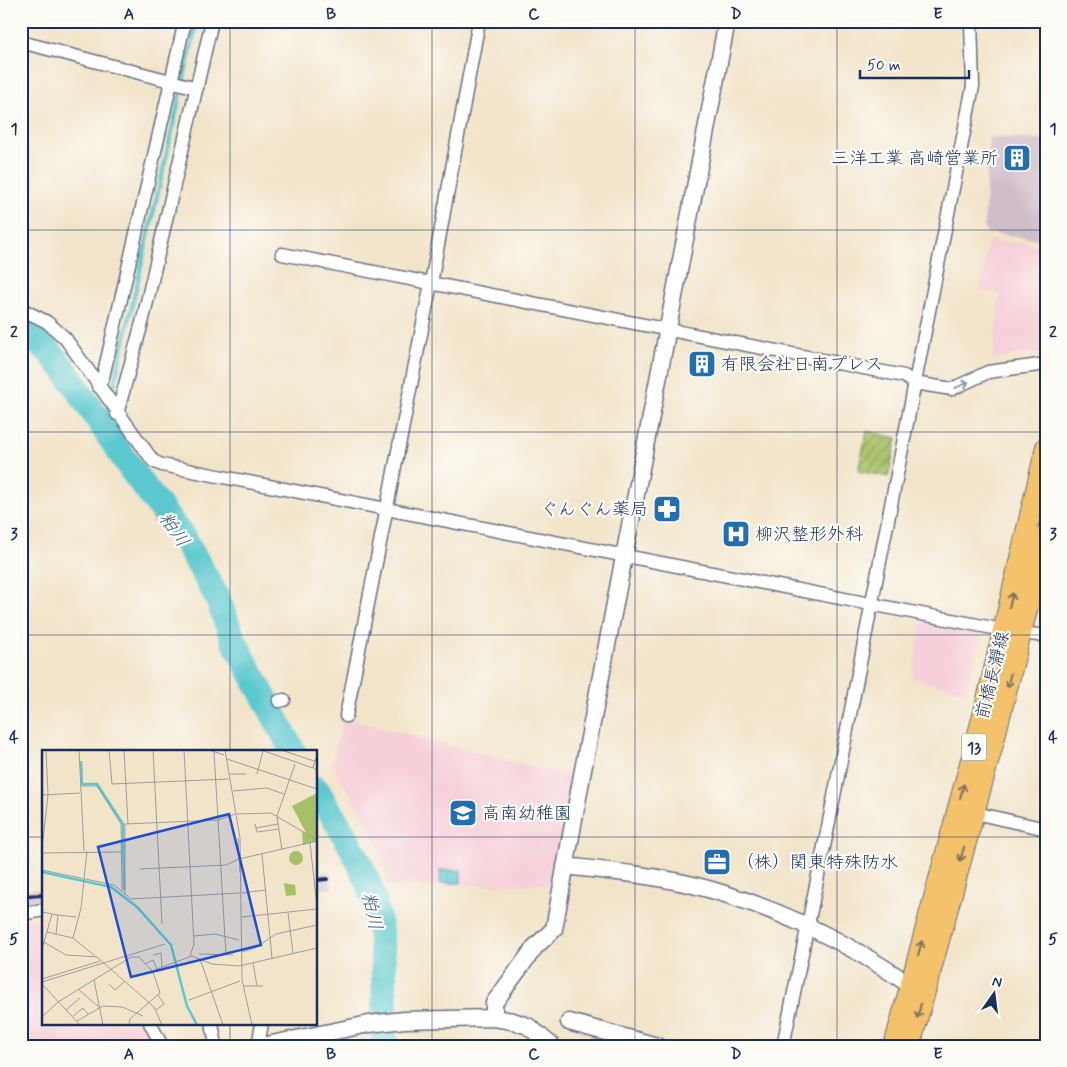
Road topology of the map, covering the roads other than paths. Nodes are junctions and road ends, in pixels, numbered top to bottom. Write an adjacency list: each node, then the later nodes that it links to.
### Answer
1 (185, 21): 7 (street)
2 (212, 21): 7 (street)
3 (479, 21): 9 (street)
4 (727, 21): 11 (street)
5 (971, 21): 13 (street)
6 (21, 42): 7 (street)
7 (184, 85): 14 (street); 15 (street)
8 (282, 254): 9 (street)
9 (431, 283): 11 (street); 17 (street)
10 (21, 309): 14 (street)
11 (667, 330): 13 (street); 19 (street)
12 (1046, 364): 13 (street, one-way to 12)
13 (914, 383): 20 (street)
14 (98, 386): 15 (street)
15 (112, 406): 17 (street)
16 (1046, 447): 21 (main road, 前橋長瀞線 / 13, one-way to 16)
17 (387, 508): 19 (street); 23 (street)
18 (1046, 534): 21 (main road, 前橋長瀞線 / 13)
19 (624, 555): 20 (street); 26 (street)
20 (870, 604): 21 (street); 29 (street)
21 (1012, 632): 22 (street); 24 (main road, 前橋長瀞線 / 13, one-way to 24); 30 (main road, 前橋長瀞線 / 13, one-way to 21)
22 (1046, 636)
23 (346, 716)
24 (975, 813): 25 (street); 44 (main road, 前橋長瀞線 / 13, one-way to 44)
25 (1046, 829)
26 (565, 866): 29 (street); 31 (street)
27 (42, 910): 28 (street)
28 (21, 914)
29 (806, 927): 30 (street); 42 (street)
30 (910, 985): 43 (main road, 前橋長瀞線 / 13)
31 (494, 1018): 39 (street); 40 (street)
32 (569, 1022): 41 (street)
33 (151, 1024): 36 (street)
34 (212, 1024): 37 (street)
35 (262, 1024): 38 (street)
36 (162, 1046)
37 (216, 1046)
38 (258, 1046)
39 (262, 1046)
40 (552, 1046)
41 (657, 1046)
42 (783, 1046)
43 (894, 1046)
44 (910, 1046)

